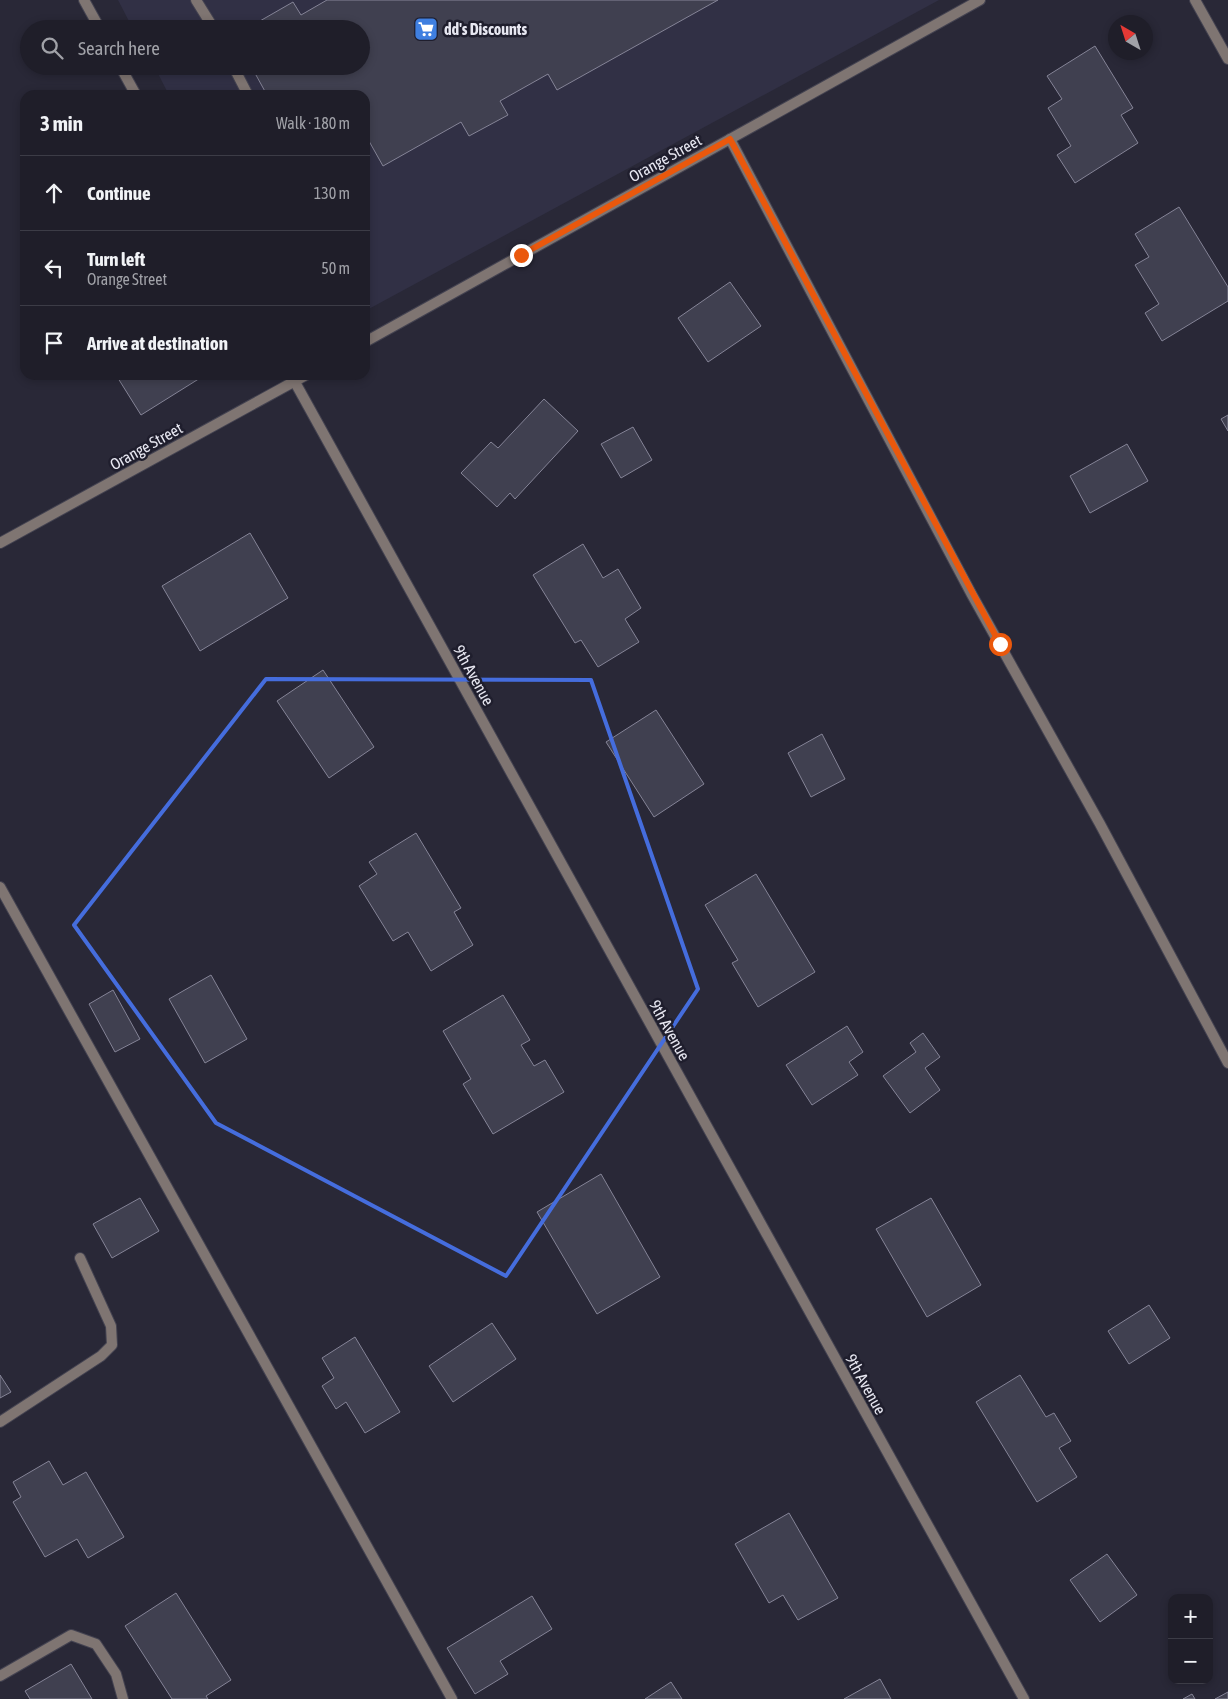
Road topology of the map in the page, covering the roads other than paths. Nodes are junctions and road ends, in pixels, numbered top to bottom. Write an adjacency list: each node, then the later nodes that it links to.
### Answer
1 (84, 0): 5 (street)
2 (196, 0): 6 (street)
3 (980, 0): 12 (street, Orange Street)
4 (1195, 0): 7 (street)
5 (95, 20)
6 (208, 20)
7 (1228, 59)
8 (125, 75): 10 (street)
9 (238, 75): 11 (street)
10 (133, 90)
11 (245, 90)
12 (730, 139): 13 (street, Orange Street); 18 (street)
13 (370, 339)
14 (289, 380): 16 (street, Orange Street)
15 (294, 380): 24 (street, 9th Avenue)
16 (0, 543)
17 (0, 887): 23 (street)
18 (1228, 1063)
19 (80, 1258): 20 (street)
20 (0, 1422)
21 (0, 1676): 22 (street)
22 (123, 1699)
23 (452, 1699)
24 (1024, 1699)

